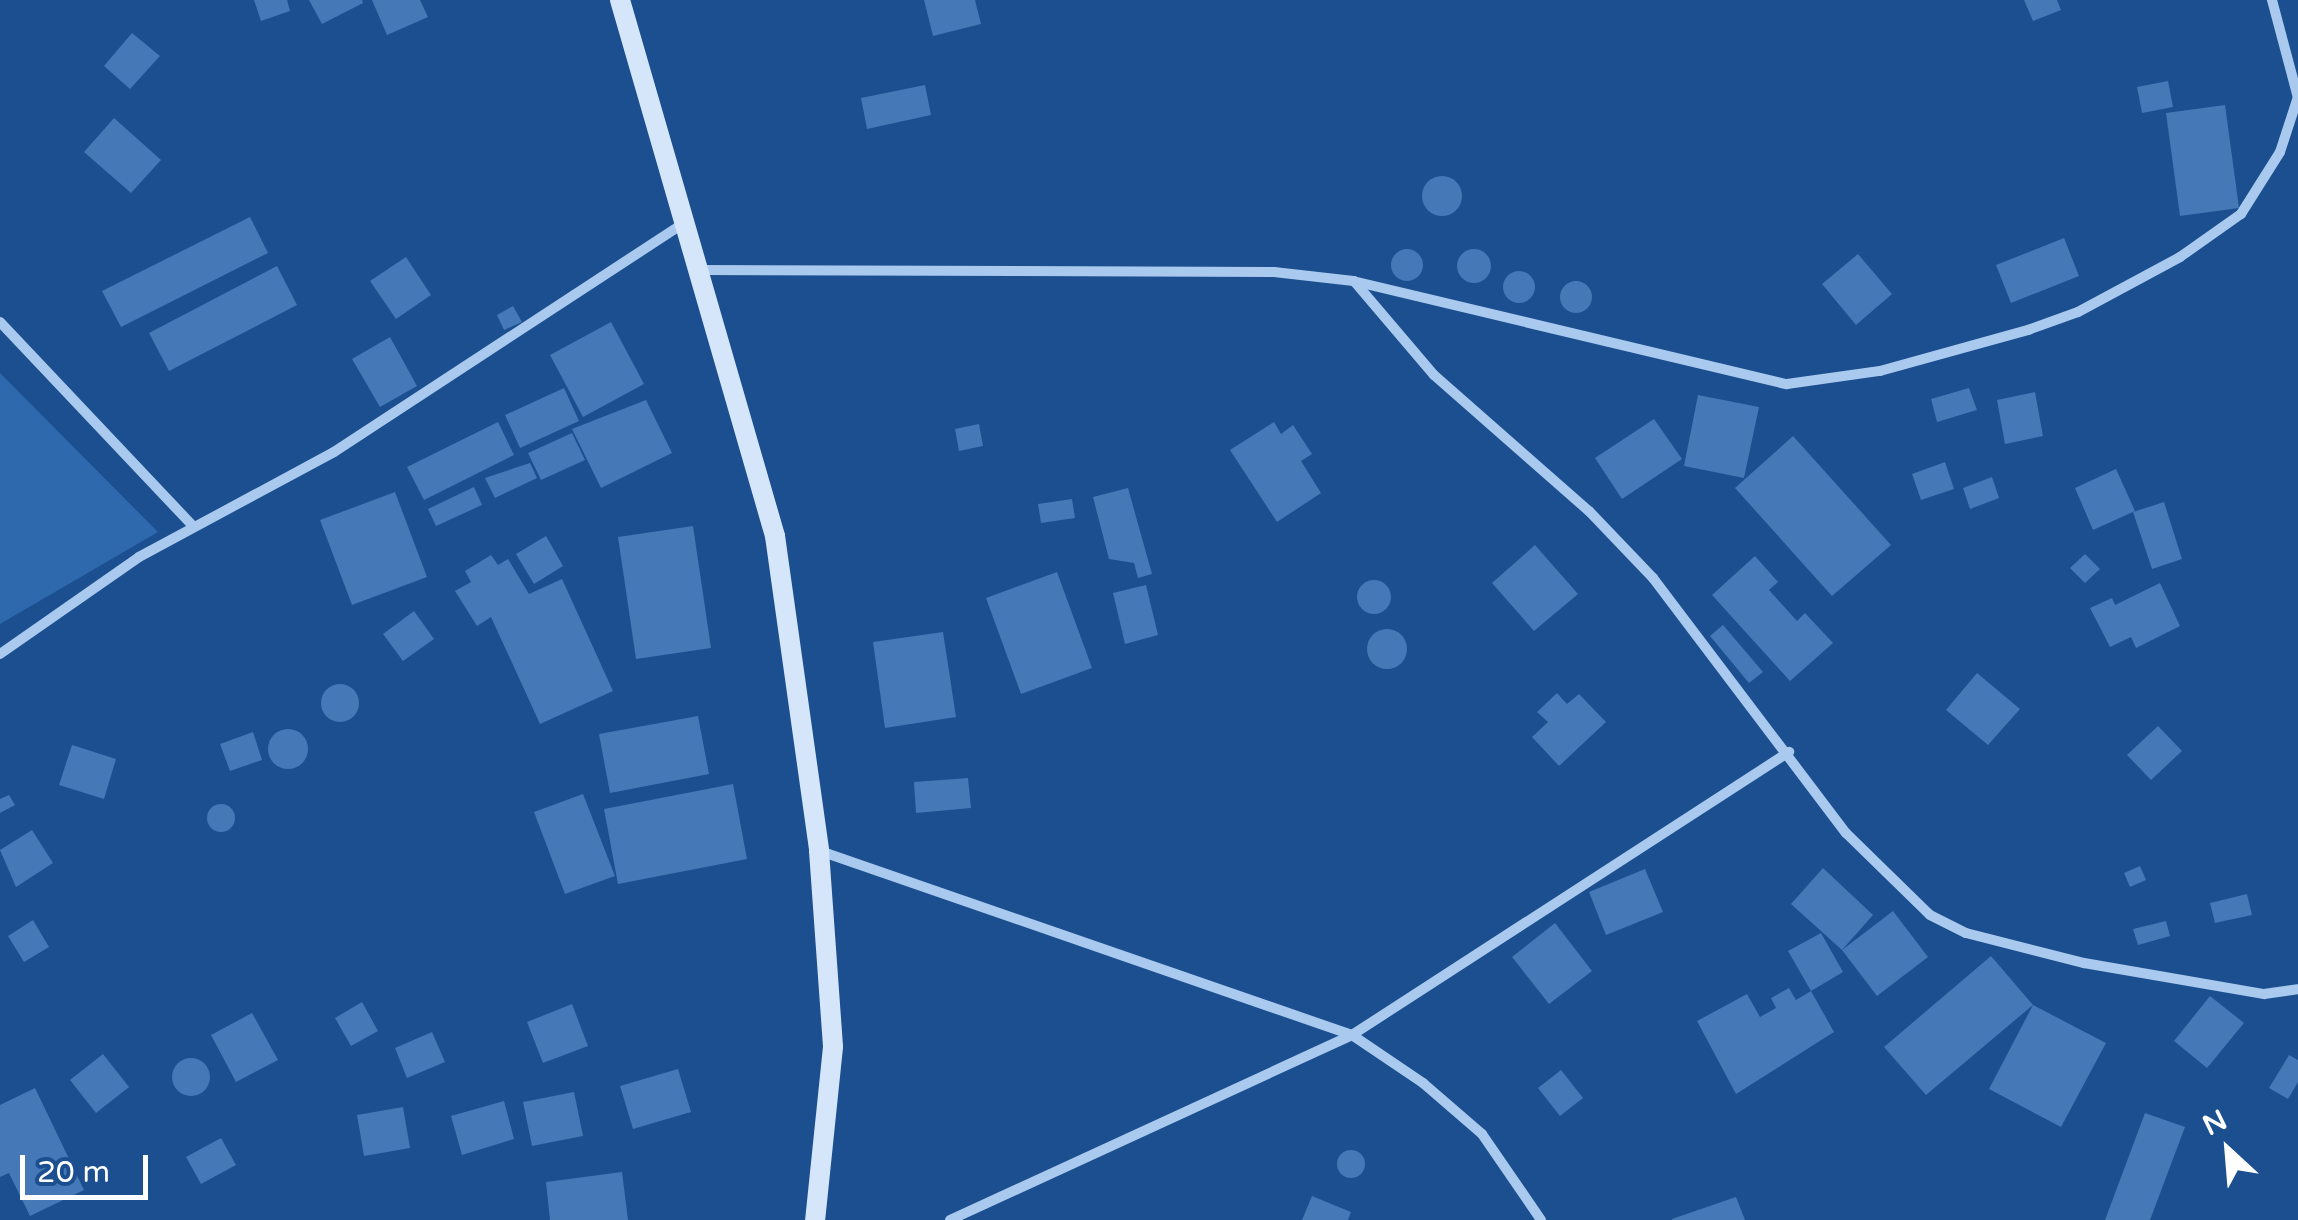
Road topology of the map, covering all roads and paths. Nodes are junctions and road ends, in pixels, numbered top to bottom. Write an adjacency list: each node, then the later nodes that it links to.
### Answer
1 (620, 0): 4 (street)
2 (2272, 0): 3 (street)
3 (2298, 98): 6 (street)
4 (685, 222): 5 (street); 8 (street)
5 (701, 270): 6 (street); 11 (street)
6 (1353, 281): 10 (street)
7 (0, 322): 8 (street)
8 (194, 527): 9 (street)
9 (0, 654)
10 (1789, 752): 12 (street); 13 (street)
11 (819, 850): 13 (street); 14 (street)
12 (2298, 990)
13 (1352, 1035): 15 (street); 16 (street)
14 (815, 1220)
15 (950, 1220)
16 (1540, 1220)

